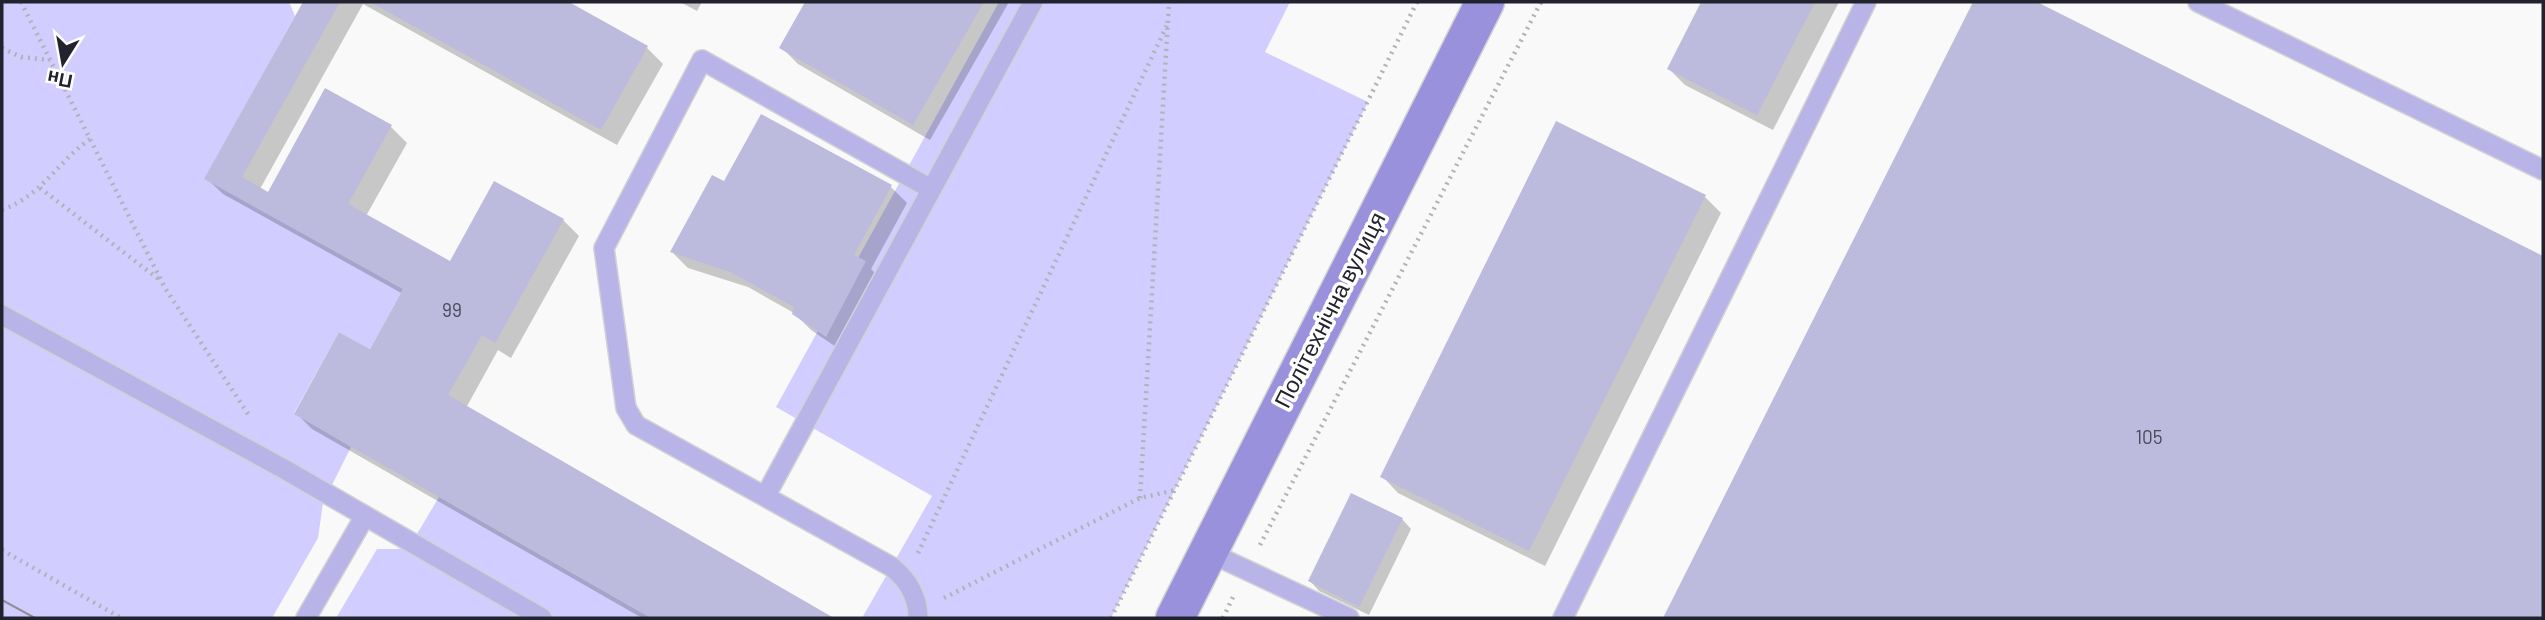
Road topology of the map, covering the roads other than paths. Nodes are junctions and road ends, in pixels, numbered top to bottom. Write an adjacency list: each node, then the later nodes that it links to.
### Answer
1 (1033, 2): 6 (lane)
2 (1485, 2): 10 (street, Політехнічна вулиця)
3 (1866, 2): 16 (lane)
4 (2197, 2): 5 (lane)
5 (2543, 170)
6 (931, 189): 8 (lane); 8 (lane)
7 (2, 315): 9 (lane)
8 (766, 495): 11 (lane)
9 (365, 516): 12 (lane); 13 (lane)
10 (1208, 552): 14 (street, Політехнічна вулиця); 15 (lane)
11 (918, 615)
12 (306, 618)
13 (542, 618)
14 (1175, 618)
15 (1349, 618)
16 (1563, 618)

